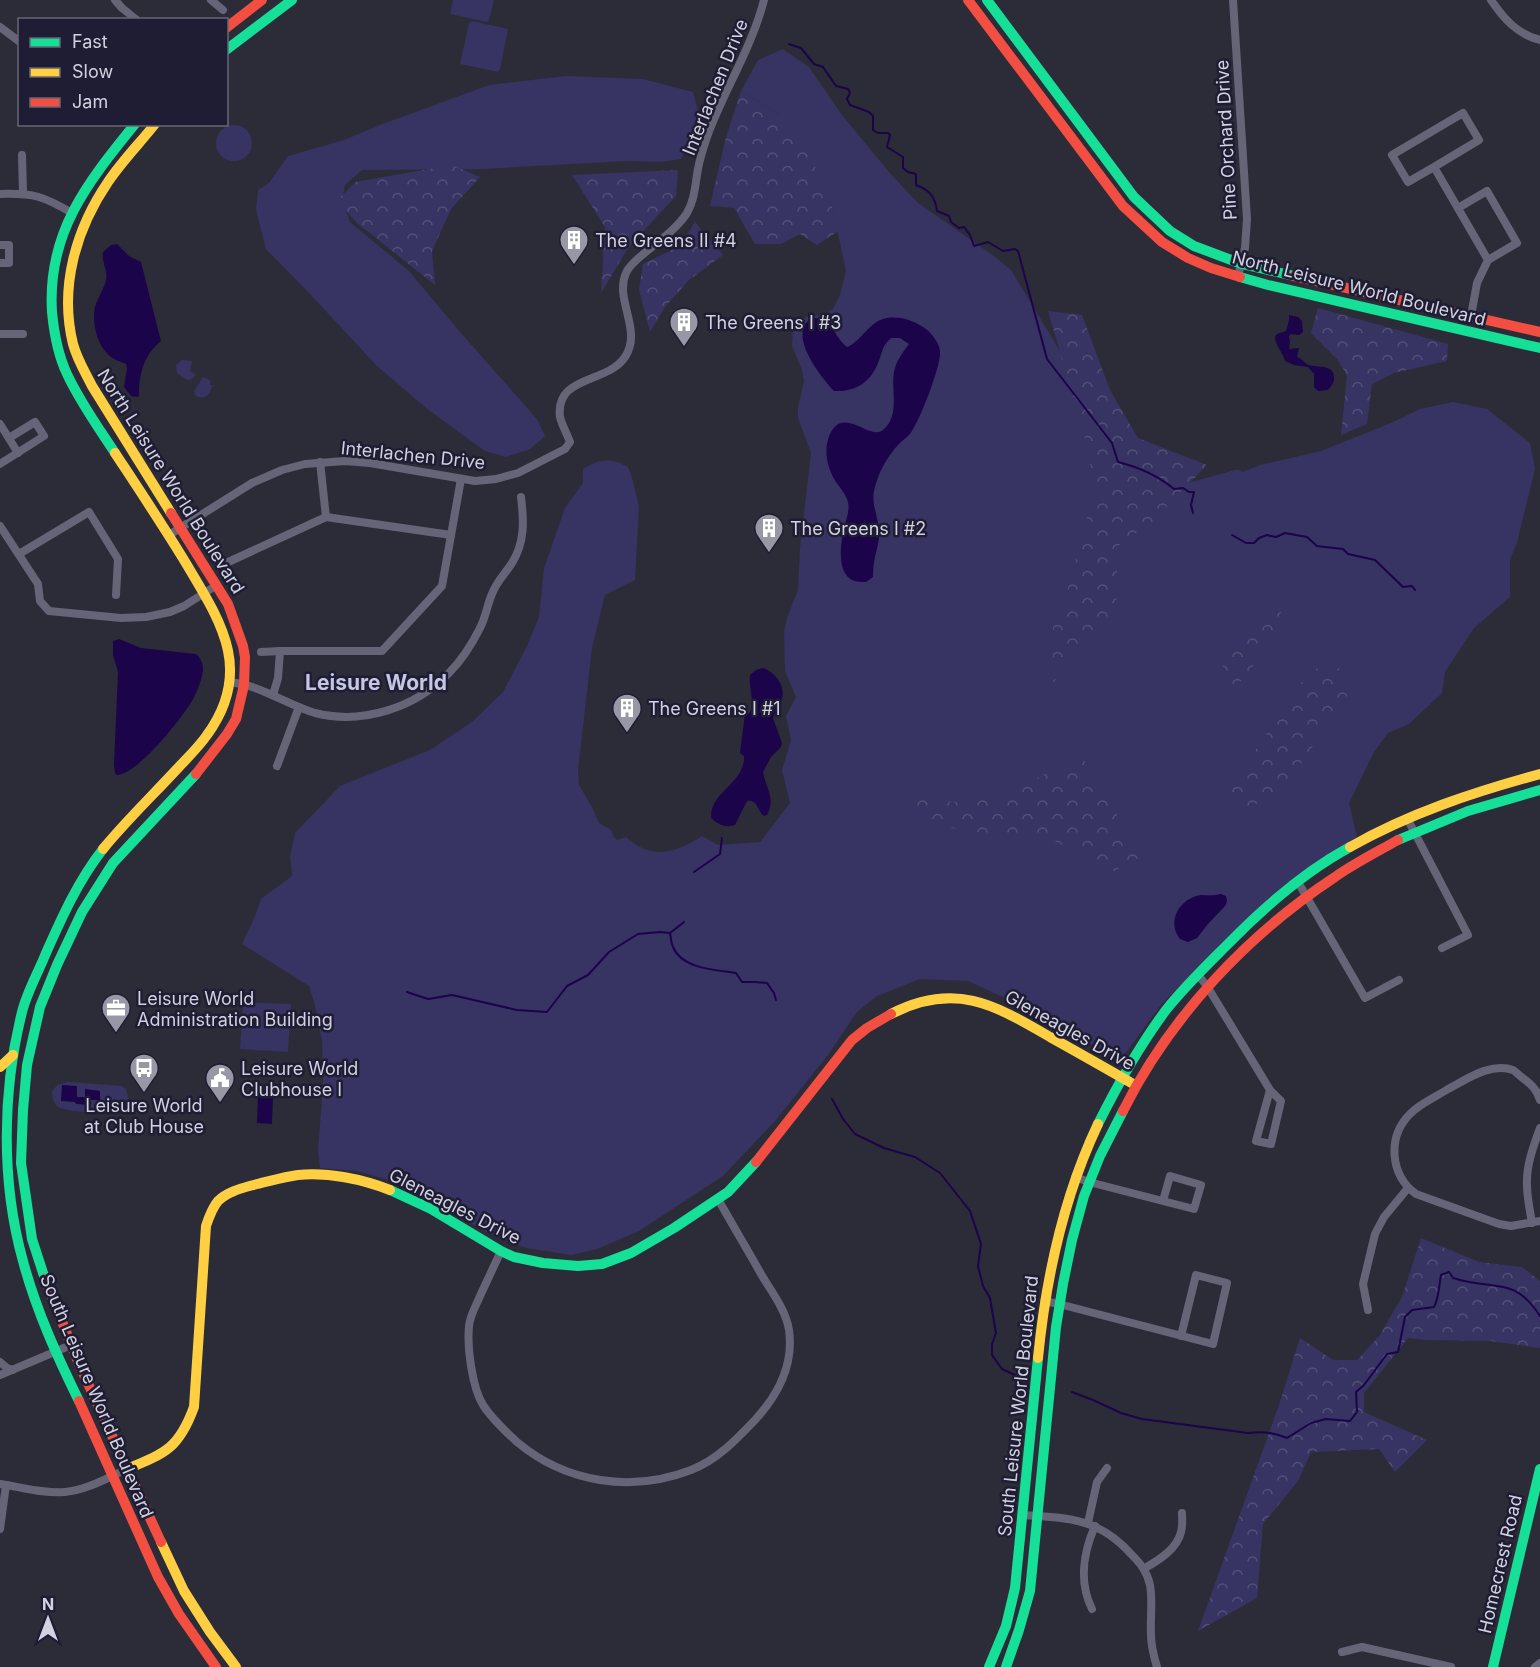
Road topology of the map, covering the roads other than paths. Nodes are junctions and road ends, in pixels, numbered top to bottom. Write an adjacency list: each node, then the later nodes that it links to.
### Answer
1 (115, 0): 11 (street)
2 (211, 0): 10 (street)
3 (262, 0): 12 (street)
4 (292, 0): 16 (street)
5 (764, 0): 40 (street, Interlachen Drive)
6 (987, 0): 28 (street, North Leisure World Boulevard)
7 (1233, 0): 28 (street, Pine Orchard Drive)
8 (1491, 0): 15 (street)
9 (974, 2): 29 (street, North Leisure World Boulevard)
10 (223, 10)
11 (134, 18)
12 (228, 26)
13 (0, 27): 14 (street)
14 (18, 40)
15 (1540, 40)
16 (228, 48)
17 (133, 126): 24 (street, North Leisure World Boulevard)
18 (153, 126): 44 (street, North Leisure World Boulevard)
19 (22, 155): 22 (street)
20 (1434, 167): 20 (street); 23 (street)
21 (0, 194): 22 (street)
22 (22, 194): 24 (street)
23 (1458, 208): 26 (street); 26 (street)
24 (72, 213): 45 (street, North Leisure World Boulevard)
25 (0, 245): 27 (street)
26 (1488, 260): 30 (street)
27 (0, 263)
28 (1242, 264): 29 (street, Pine Orchard Drive); 30 (street, North Leisure World Boulevard)
29 (1238, 276): 34 (street, North Leisure World Boulevard)
30 (1471, 316): 31 (street, North Leisure World Boulevard)
31 (1540, 332)
32 (0, 334): 33 (street)
33 (22, 334)
34 (1540, 348)
35 (0, 424): 36 (street)
36 (9, 438): 37 (street); 37 (street)
37 (18, 453): 39 (street)
38 (321, 462): 40 (street, Interlachen Drive); 42 (street); 44 (street, Interlachen Drive)
39 (0, 464)
40 (461, 479): 46 (street)
41 (521, 497): 57 (street)
42 (326, 517): 46 (street); 48 (street)
43 (0, 526): 47 (street)
44 (180, 527): 45 (street, Interlachen Drive); 49 (street, North Leisure World Boulevard)
45 (169, 535): 50 (street, North Leisure World Boulevard)
46 (451, 535): 52 (street)
47 (19, 554): 50 (street); 51 (street)
48 (224, 564)
49 (217, 585): 50 (street); 55 (street, North Leisure World Boulevard)
50 (204, 593): 54 (street, North Leisure World Boulevard)
51 (116, 595)
52 (280, 651): 53 (street); 56 (street)
53 (261, 652)
54 (229, 682): 55 (street); 69 (street, North Leisure World Boulevard)
55 (244, 685): 56 (street); 74 (street, North Leisure World Boulevard)
56 (273, 695): 57 (street)
57 (299, 707): 58 (street)
58 (277, 766)
59 (1540, 774): 61 (street, South Leisure World Boulevard)
60 (1540, 790): 62 (street, South Leisure World Boulevard)
61 (1407, 819): 62 (street); 63 (street, South Leisure World Boulevard)
62 (1414, 833): 64 (street, South Leisure World Boulevard); 65 (street)
63 (1298, 882): 64 (street); 66 (street, South Leisure World Boulevard)
64 (1307, 896): 67 (street); 68 (street, South Leisure World Boulevard)
65 (1442, 948)
66 (1198, 975): 68 (street); 71 (street, South Leisure World Boulevard)
67 (1399, 980)
68 (1207, 986): 73 (street, South Leisure World Boulevard); 75 (street)
69 (13, 1054): 70 (street); 72 (street, North Leisure World Boulevard)
70 (0, 1067)
71 (1122, 1077): 73 (street, Gleneagles Drive); 81 (street, South Leisure World Boulevard); 84 (street, Gleneagles Drive)
72 (4, 1082): 74 (street); 76 (street, South Leisure World Boulevard)
73 (1135, 1084): 82 (street, South Leisure World Boulevard)
74 (25, 1085): 78 (street, North Leisure World Boulevard)
75 (1270, 1090): 75 (street)
76 (3, 1100): 78 (street); 79 (street, South Leisure World Boulevard)
77 (1540, 1100): 83 (street)
78 (23, 1102): 92 (street, South Leisure World Boulevard)
79 (2, 1126): 93 (street, South Leisure World Boulevard)
80 (1540, 1128): 86 (street)
81 (1075, 1177): 82 (street); 88 (street, South Leisure World Boulevard)
82 (1089, 1182): 85 (street); 89 (street, South Leisure World Boulevard)
83 (1408, 1188): 86 (street); 90 (street)
84 (718, 1199): 87 (street, Gleneagles Drive); 87 (street)
85 (1163, 1201): 85 (street)
86 (1536, 1222)
87 (501, 1251): 98 (street, Gleneagles Drive)
88 (1044, 1301): 89 (street); 104 (street, South Leisure World Boulevard)
89 (1059, 1304): 91 (street); 105 (street, South Leisure World Boulevard)
90 (1368, 1310)
91 (1180, 1336): 91 (street)
92 (71, 1345): 93 (street); 98 (street, South Leisure World Boulevard)
93 (56, 1351): 95 (street); 100 (street, South Leisure World Boulevard)
94 (0, 1362): 95 (street)
95 (13, 1370): 96 (street)
96 (0, 1376)
97 (1107, 1468): 106 (street)
98 (127, 1469): 100 (street, Gleneagles Drive); 113 (street, South Leisure World Boulevard)
99 (1540, 1469): 102 (street, Homecrest Road)
100 (112, 1476): 101 (street, Gleneagles Drive); 112 (street, South Leisure World Boulevard)
101 (3, 1484): 107 (street, Gleneagles Drive)
102 (1537, 1498): 118 (street, Homecrest Road)
103 (1182, 1513): 108 (street)
104 (1023, 1515): 105 (street); 114 (street, South Leisure World Boulevard)
105 (1038, 1516): 106 (street); 115 (street, South Leisure World Boulevard)
106 (1091, 1525): 108 (street); 109 (street)
107 (0, 1529)
108 (1145, 1568): 116 (street)
109 (1092, 1609)
110 (1342, 1652): 117 (street)
111 (1540, 1663): 119 (street)
112 (216, 1667)
113 (236, 1667)
114 (989, 1667)
115 (1006, 1667)
116 (1157, 1667)
117 (1450, 1667)
118 (1493, 1667)
119 (1535, 1667)

